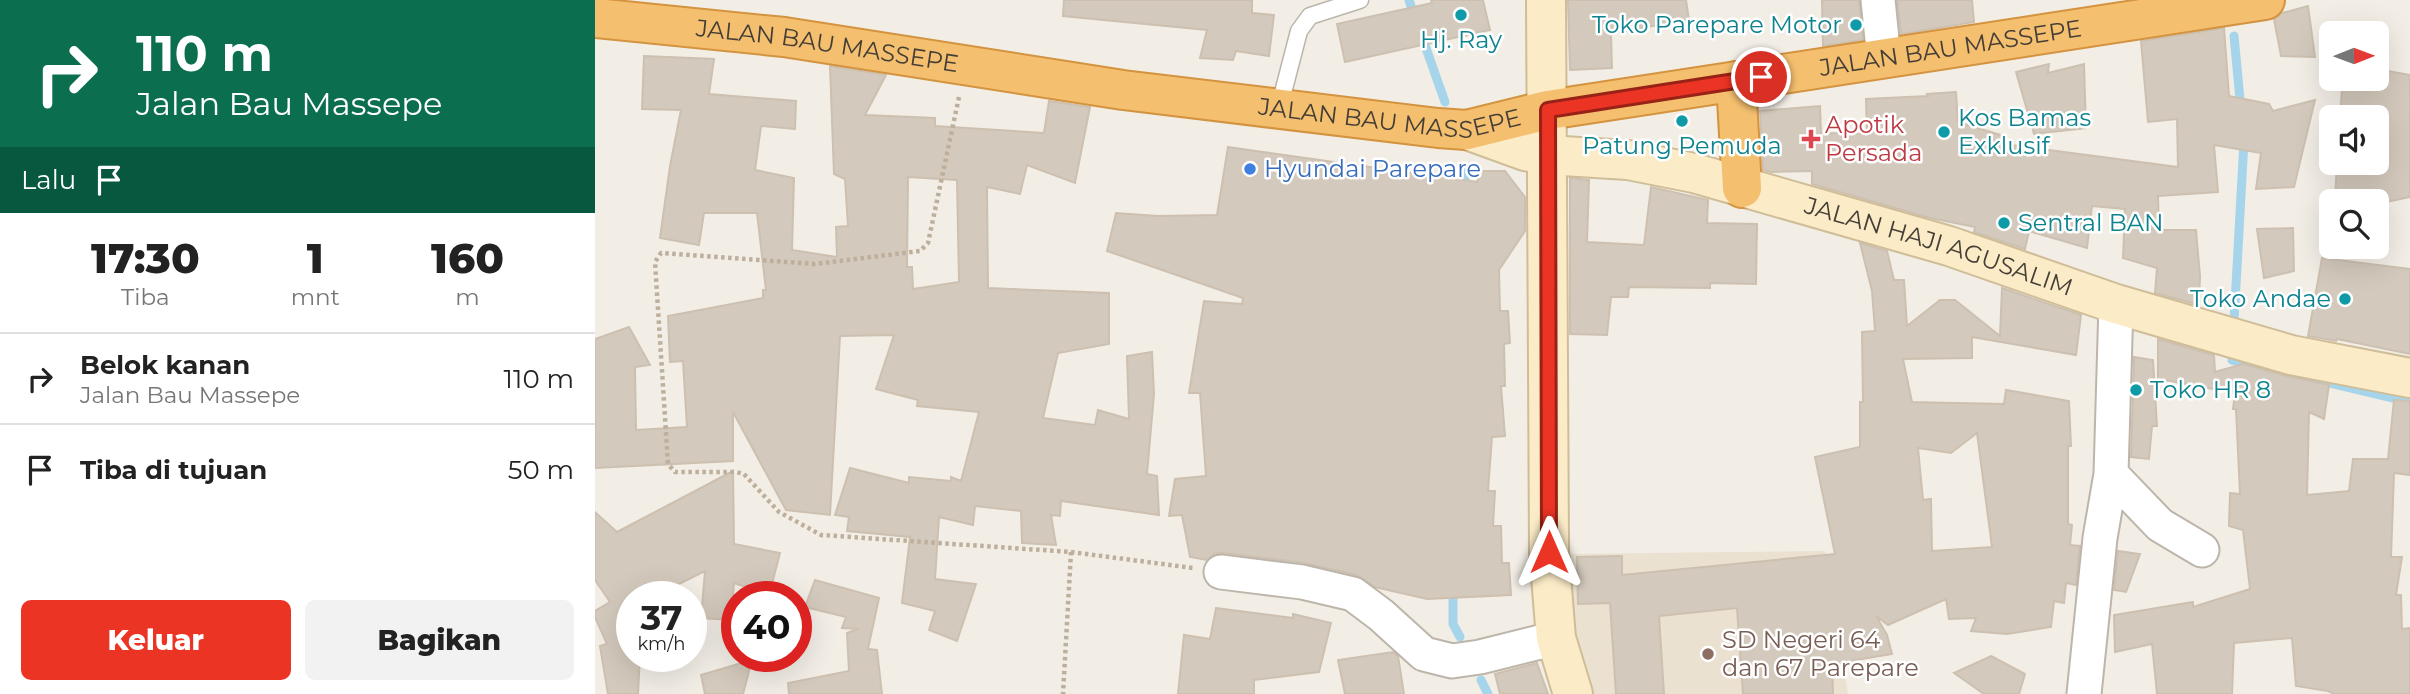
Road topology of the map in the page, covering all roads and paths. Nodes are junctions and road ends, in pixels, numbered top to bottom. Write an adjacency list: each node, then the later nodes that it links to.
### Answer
1 (1360, 0): 9 (lane)
2 (1546, 0): 10 (street)
3 (1878, 0): 6 (street)
4 (2266, 0): 6 (highway, JALAN BAU MASSEPE)
5 (595, 18): 7 (highway, JALAN BAU MASSEPE)
6 (1884, 59): 8 (highway, JALAN BAU MASSEPE)
7 (966, 66): 9 (highway, JALAN BAU MASSEPE); 18 (path)
8 (1736, 81): 10 (highway, JALAN BAU MASSEPE); 13 (highway)
9 (1279, 108): 11 (highway, JALAN BAU MASSEPE)
10 (1548, 110): 11 (highway, JALAN BAU MASSEPE); 12 (street)
11 (1467, 130): 12 (street, JALAN HAJI AGUSALIM)
12 (1547, 155): 13 (street, JALAN HAJI AGUSALIM); 20 (street)
13 (1742, 188): 14 (street, JALAN HAJI AGUSALIM)
14 (2116, 304): 15 (street, JALAN HAJI AGUSALIM); 16 (street)
15 (2410, 378)
16 (2111, 474): 17 (street); 23 (street)
17 (2202, 550)
18 (1071, 552): 19 (path); 21 (path)
19 (1221, 572): 20 (street)
20 (1556, 638): 22 (street)
21 (1063, 694)
22 (1573, 694)
23 (2084, 694)

